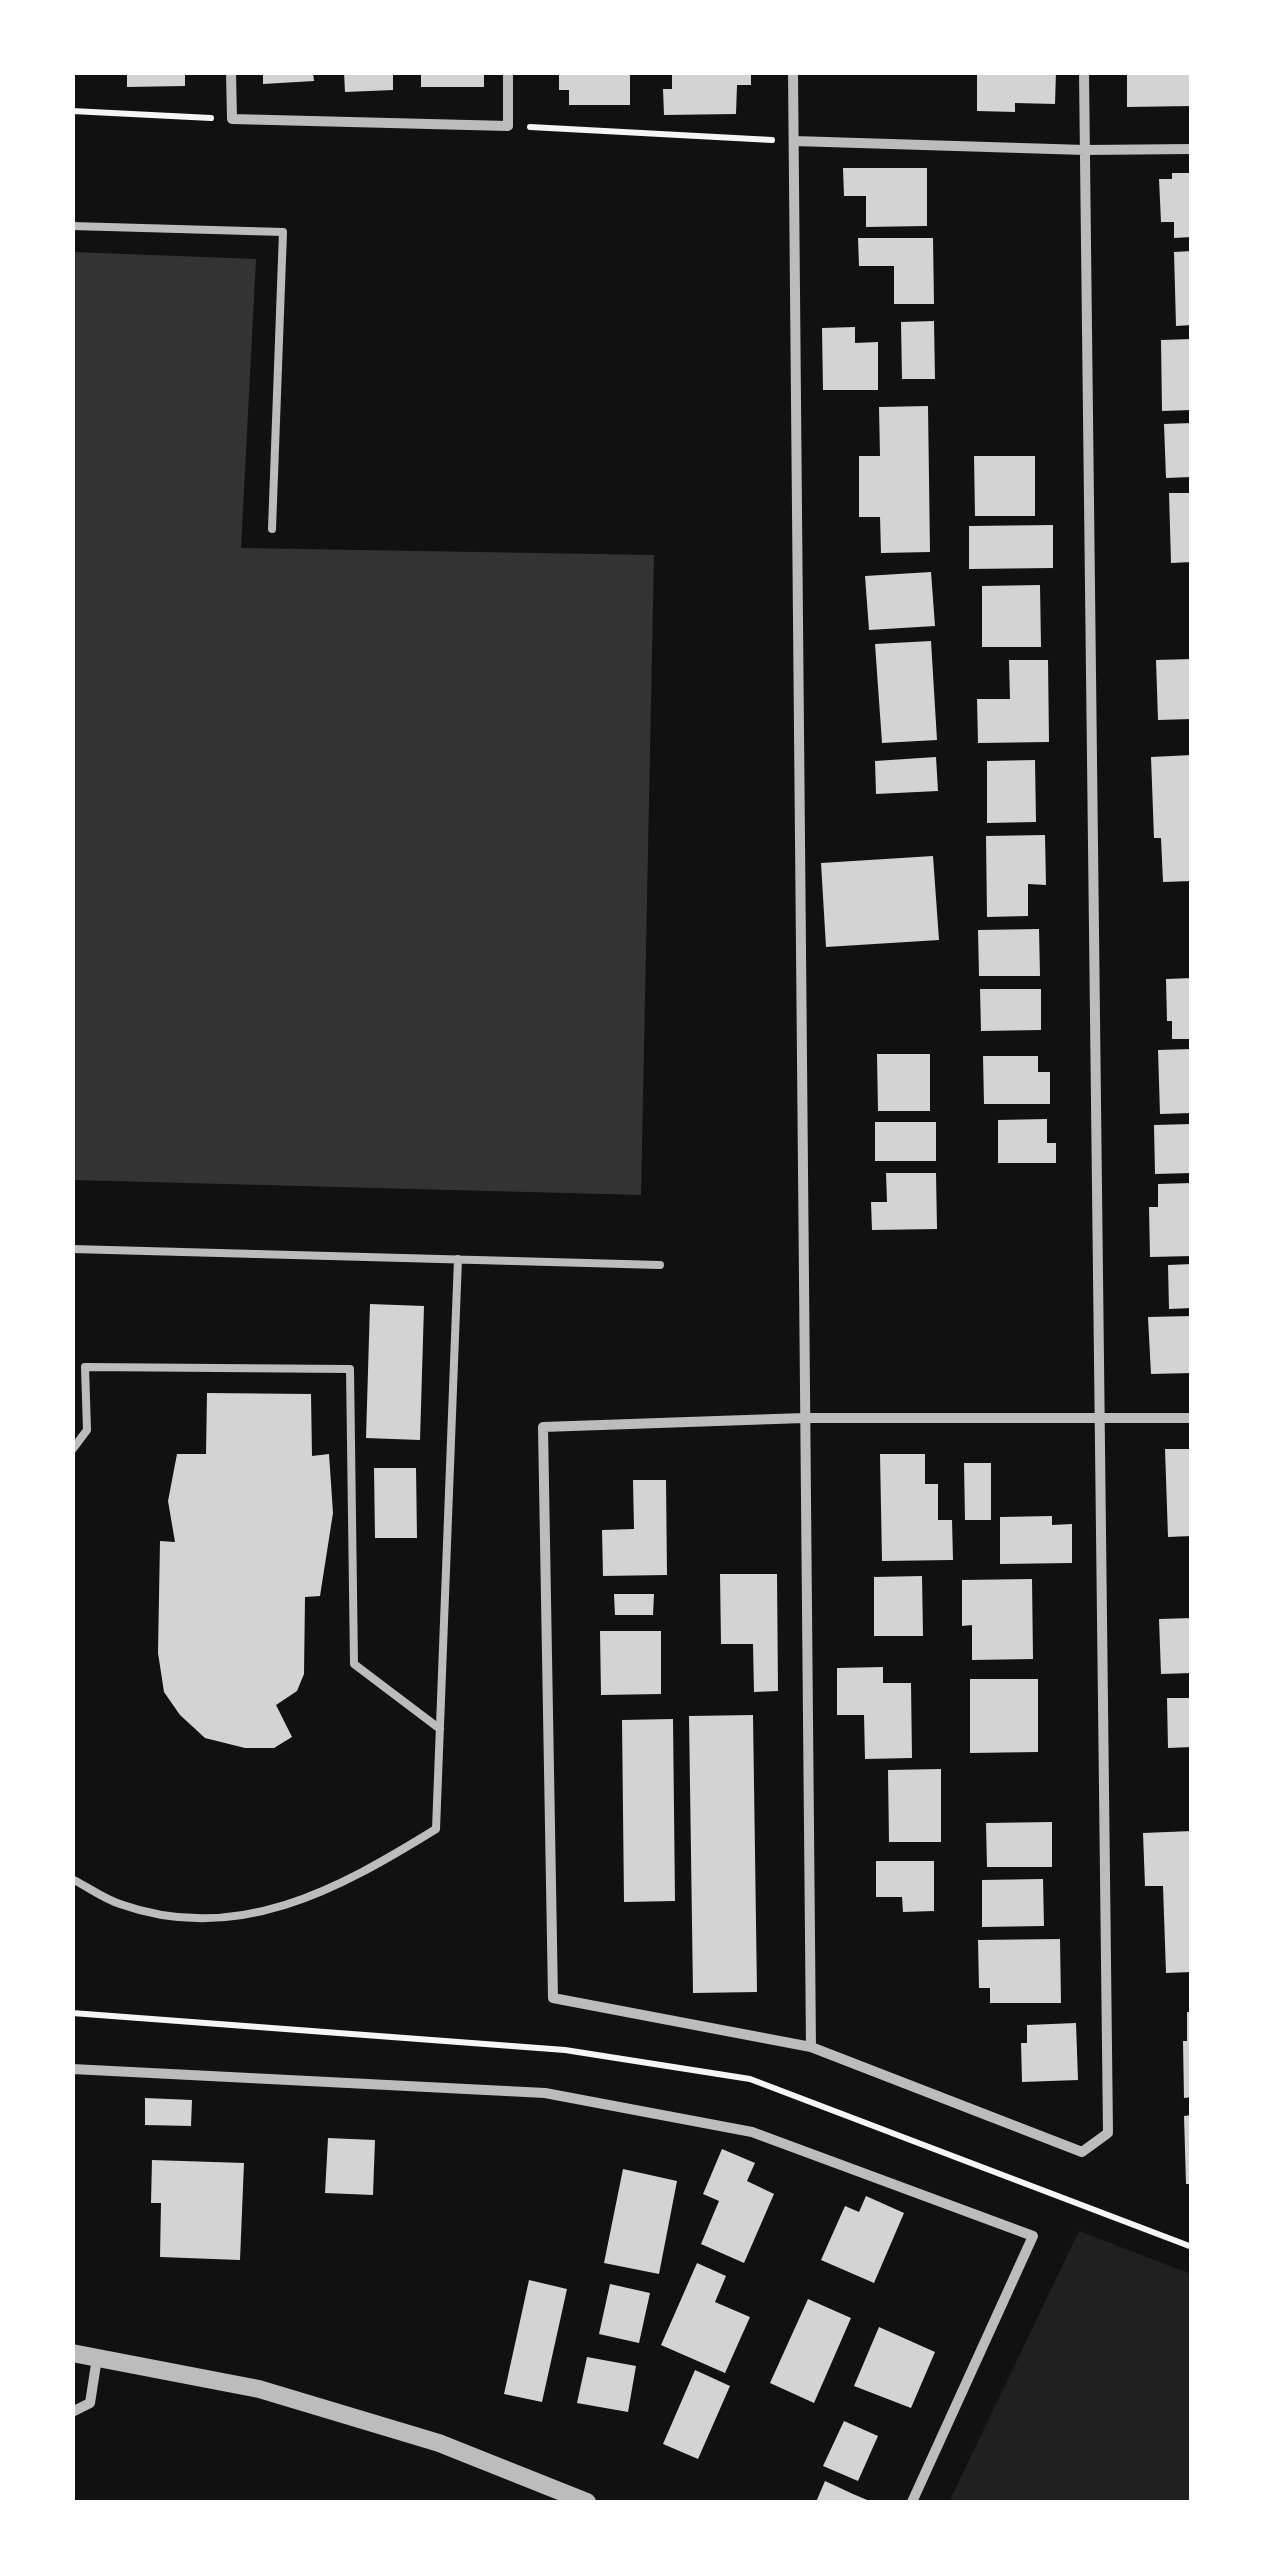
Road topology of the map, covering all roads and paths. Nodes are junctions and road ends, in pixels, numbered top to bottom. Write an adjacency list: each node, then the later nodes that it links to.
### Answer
1 (231, 72): 6 (street)
2 (508, 72): 7 (street)
3 (793, 72): 8 (street)
4 (1084, 72): 10 (street)
5 (72, 111): 6 (path)
6 (232, 118): 7 (street)
7 (508, 126): 8 (path)
8 (794, 141): 10 (street); 16 (street)
9 (1192, 149): 10 (street)
10 (1084, 150): 18 (street)
11 (72, 226): 12 (lane)
12 (272, 529)
13 (72, 1249): 14 (lane)
14 (458, 1259): 15 (lane); 20 (lane)
15 (660, 1265)
16 (804, 1418): 18 (street); 22 (street); 22 (street)
17 (1192, 1418): 18 (street)
18 (1098, 1419): 22 (street)
19 (72, 1450): 20 (lane)
20 (440, 1729): 21 (lane)
21 (72, 1879)
22 (811, 2046)
23 (72, 2070): 28 (street)
24 (72, 2354): 25 (street)
25 (97, 2358): 26 (street); 27 (street)
26 (72, 2412)
27 (587, 2502)
28 (912, 2502)

